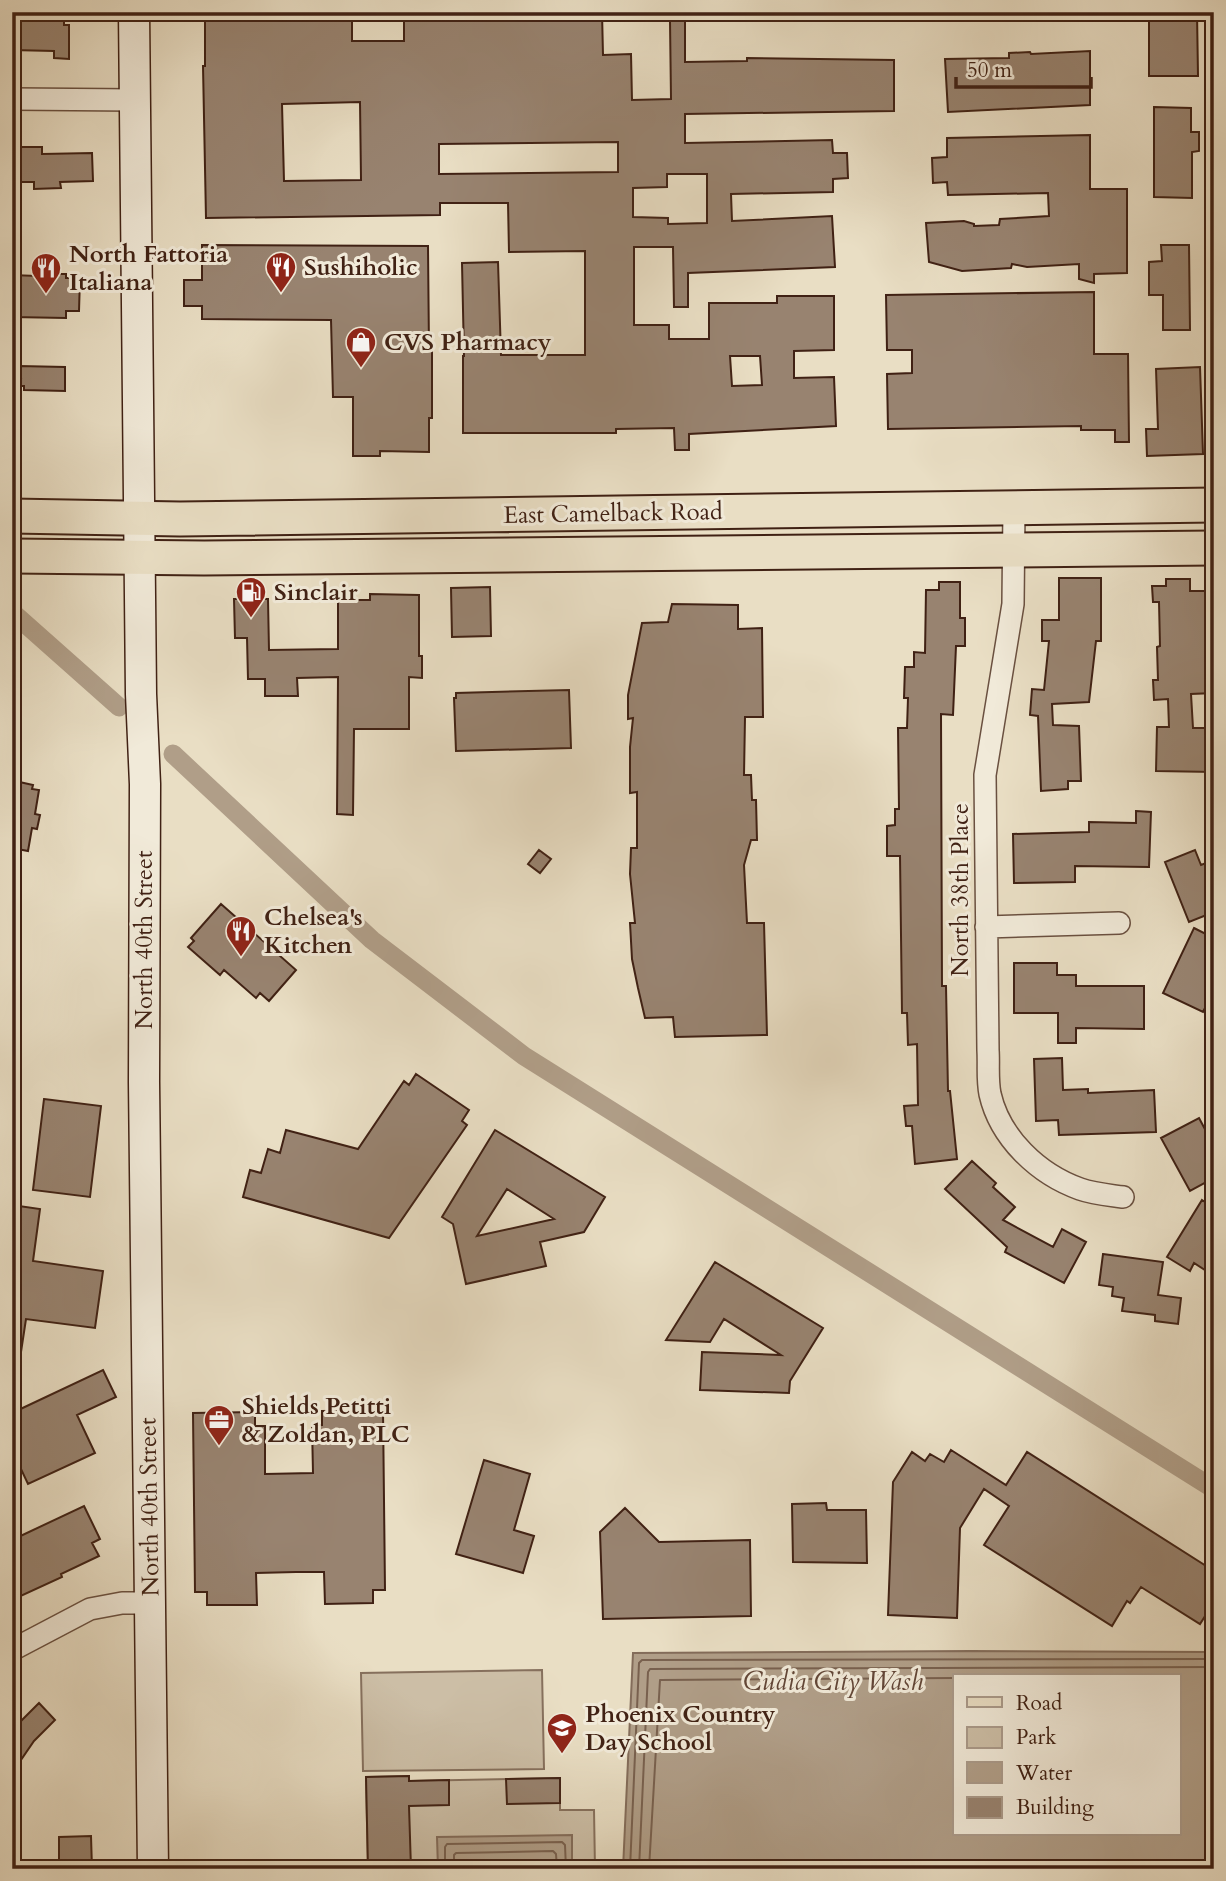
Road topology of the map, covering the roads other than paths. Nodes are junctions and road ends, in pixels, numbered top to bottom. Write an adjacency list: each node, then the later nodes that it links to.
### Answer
1 (134, 12): 3 (main road, North 40th Street)
2 (12, 99): 3 (street)
3 (135, 100): 8 (main road, North 40th Street)
4 (1214, 505): 5 (main road, East Camelback Road)
5 (1014, 508): 6 (main road, East Camelback Road); 10 (street, North 38th Place)
6 (647, 512): 8 (main road, East Camelback Road); 11 (main road)
7 (12, 516): 8 (main road, East Camelback Road)
8 (140, 519): 13 (main road, North 40th Street)
9 (1214, 548): 10 (main road, East Camelback Road)
10 (1014, 551): 11 (main road, East Camelback Road); 15 (street, North 38th Place)
11 (644, 553): 13 (main road, East Camelback Road)
12 (12, 556): 13 (main road, East Camelback Road)
13 (141, 558): 17 (main road, North 40th Street)
14 (1119, 923): 15 (street)
15 (986, 927): 16 (street, North 38th Place)
16 (1123, 1197)
17 (150, 1603): 18 (street); 19 (main road, North 40th Street)
18 (12, 1650)
19 (153, 1869)

